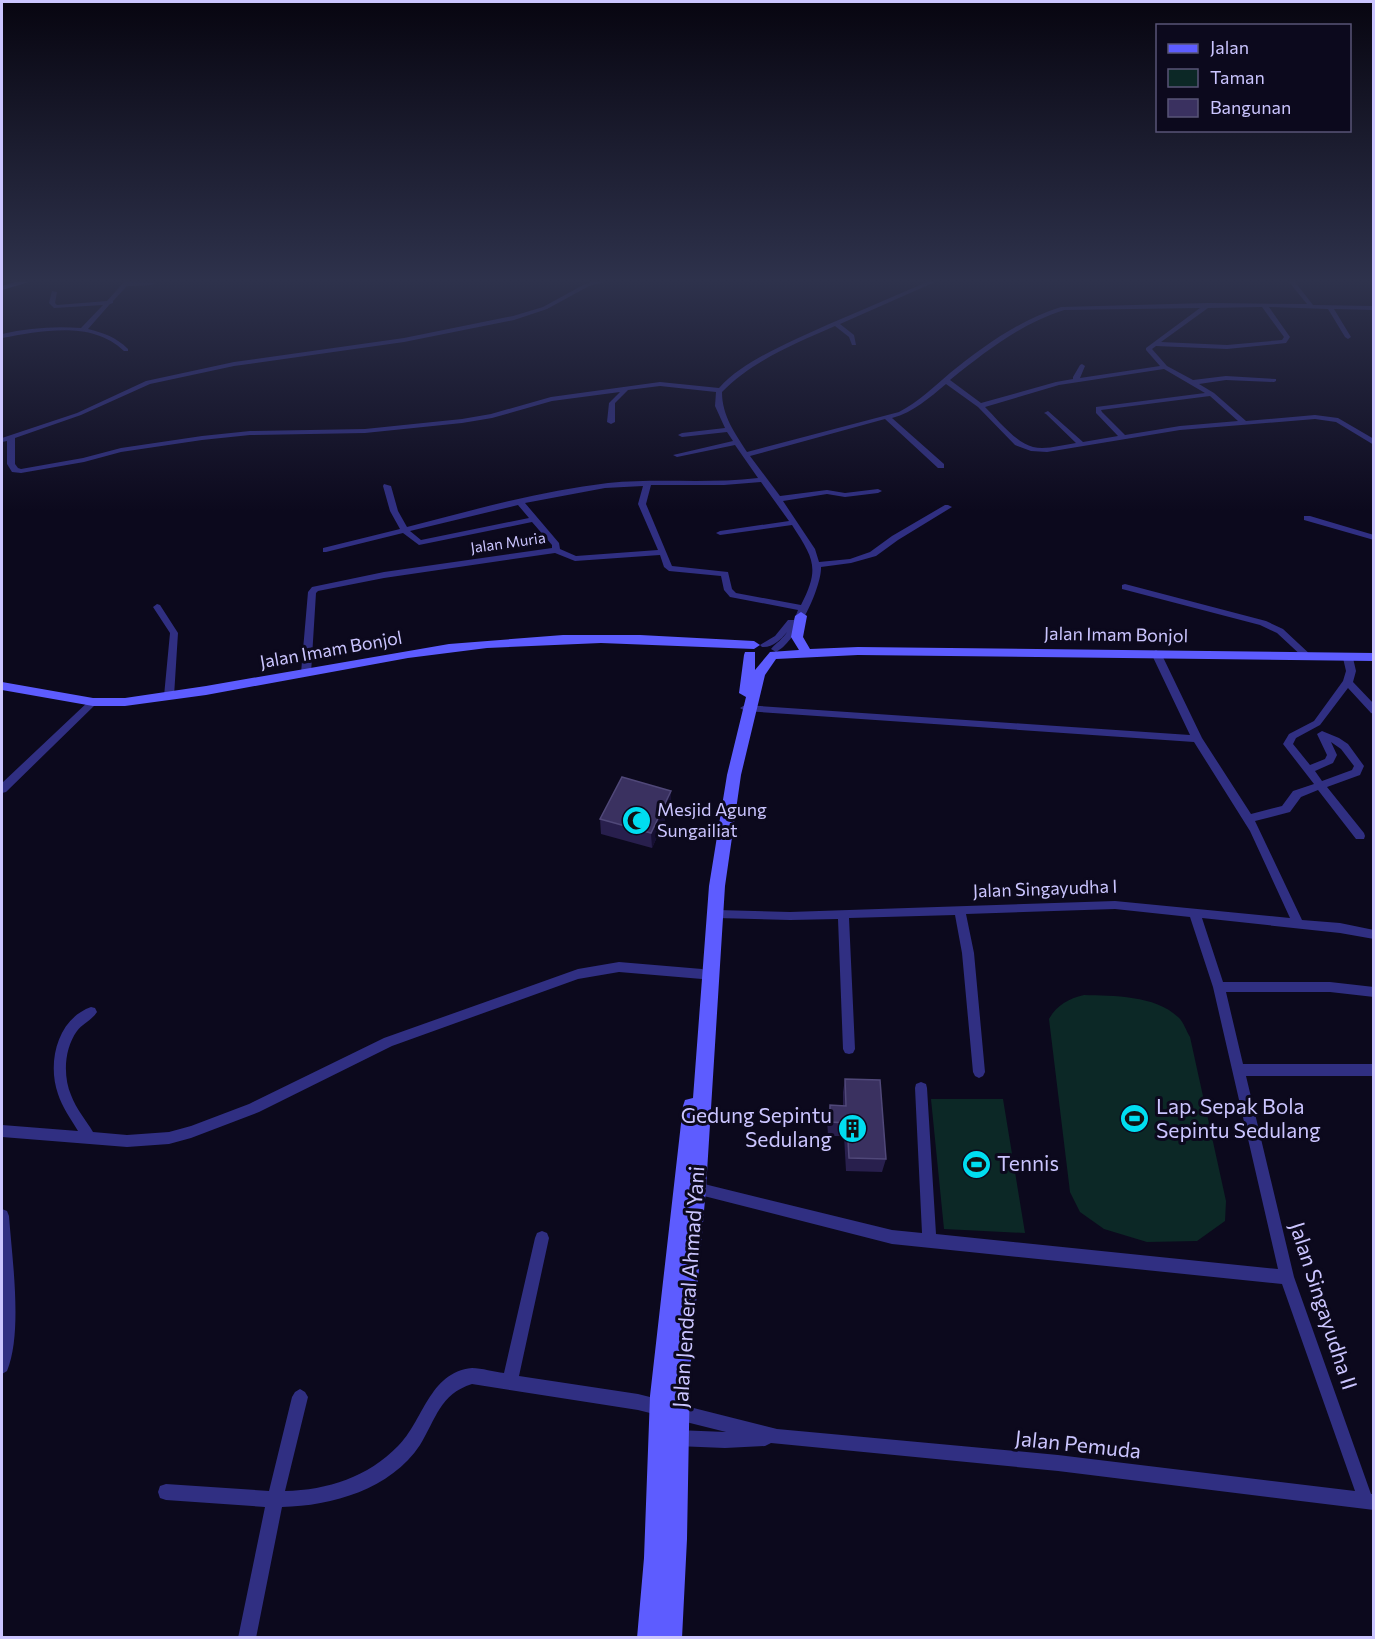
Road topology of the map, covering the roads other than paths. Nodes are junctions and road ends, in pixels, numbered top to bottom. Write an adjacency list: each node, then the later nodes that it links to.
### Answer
1 (273, 358): 22 (street)
2 (764, 358): 12 (street)
3 (976, 358): 8 (street)
4 (1157, 358): 6 (street)
5 (1082, 366): 9 (street)
6 (1165, 367): 9 (street); 10 (street)
7 (1274, 380): 10 (street)
8 (946, 381): 14 (street); 16 (street)
9 (1078, 381): 14 (street)
10 (1195, 382): 13 (street)
11 (625, 390): 12 (street); 17 (street); 22 (street)
12 (720, 390): 19 (street)
13 (1212, 394): 18 (street); 21 (street)
14 (980, 406): 26 (street)
15 (1048, 413): 26 (street)
16 (888, 418): 27 (street); 29 (street)
17 (611, 422)
18 (1243, 422): 21 (street); 25 (street)
19 (729, 430): 20 (street); 24 (street)
20 (682, 435)
21 (1122, 436): 26 (street)
22 (11, 437): 23 (street)
23 (2, 440)
24 (738, 442): 27 (street); 28 (street)
25 (1374, 443)
26 (1081, 444)
27 (747, 454): 30 (street)
28 (677, 455)
29 (941, 466)
30 (764, 479): 31 (street); 34 (street)
31 (646, 485): 35 (street); 45 (street)
32 (387, 486): 40 (street)
33 (878, 491): 34 (street)
34 (777, 499): 39 (street)
35 (520, 502): 38 (street, Jalan Muria); 40 (street)
36 (948, 507): 46 (street)
37 (1307, 518): 42 (street)
38 (534, 519): 40 (street); 44 (street, Jalan Muria)
39 (793, 523): 41 (street); 46 (street)
40 (403, 528): 43 (street)
41 (720, 533)
42 (1374, 538)
43 (326, 550)
44 (556, 550): 45 (street); 57 (street, Jalan Muria)
45 (663, 552): 49 (street)
46 (817, 565): 49 (street)
47 (1125, 587): 54 (street)
48 (157, 607): 60 (street)
49 (802, 612): 50 (main road); 51 (street)
50 (804, 648): 51 (main road, Jalan Imam Bonjol); 52 (main road, Jalan Imam Bonjol)
51 (765, 651): 52 (main road, Jalan Imam Bonjol); 57 (main road, Jalan Imam Bonjol); 62 (main road, Jalan Jenderal Ahmad Yani)
52 (858, 651): 53 (main road, Jalan Imam Bonjol)
53 (1156, 654): 54 (main road, Jalan Imam Bonjol); 66 (street)
54 (1308, 657): 56 (main road, Jalan Imam Bonjol)
55 (1374, 657): 56 (main road, Jalan Imam Bonjol)
56 (1348, 658): 58 (street)
57 (306, 673): 60 (main road, Jalan Imam Bonjol)
58 (1348, 682): 63 (street); 64 (street)
59 (2, 686): 61 (main road, Jalan Imam Bonjol)
60 (169, 696): 61 (main road, Jalan Imam Bonjol)
61 (93, 702): 69 (street)
62 (748, 709): 66 (street); 75 (main road, Jalan Jenderal Ahmad Yani); 78 (main road, Jalan Jenderal Ahmad Yani)
63 (1374, 711)
64 (1317, 723): 65 (street); 67 (street)
65 (1324, 736): 67 (street); 68 (street)
66 (1197, 739): 70 (street)
67 (1310, 769): 68 (street)
68 (1322, 784): 70 (street); 71 (street)
69 (2, 789)
70 (1248, 819): 76 (street)
71 (1360, 836)
72 (960, 910): 73 (street, Jalan Singayudha I); 74 (street, Jalan Singayudha I); 85 (street)
73 (1194, 912): 76 (street, Jalan Singayudha I); 79 (street, Jalan Singayudha II)
74 (843, 913): 75 (street, Jalan Singayudha I); 82 (street)
75 (716, 914): 89 (main road, Jalan Jenderal Ahmad Yani)
76 (1298, 924): 77 (street, Jalan Singayudha I)
77 (1374, 935)
78 (702, 975): 88 (street); 98 (main road, Jalan Jenderal Ahmad Yani)
79 (1219, 987): 80 (street); 83 (street, Jalan Singayudha II)
80 (1374, 992)
81 (91, 1012): 88 (street)
82 (849, 1049)
83 (1239, 1070): 84 (street); 94 (street, Jalan Singayudha II)
84 (1374, 1070)
85 (979, 1072)
86 (921, 1088): 92 (street)
87 (2, 1131): 88 (street)
88 (90, 1139)
89 (696, 1188): 92 (street); 98 (main road, Jalan Jenderal Ahmad Yani)
90 (2, 1216): 93 (street)
91 (542, 1238): 96 (street)
92 (929, 1241): 94 (street)
93 (4, 1271): 95 (street)
94 (1287, 1277): 103 (street, Jalan Singayudha II)
95 (2, 1366)
96 (510, 1381): 98 (street, Jalan Pemuda); 102 (street, Jalan Pemuda)
97 (300, 1397): 102 (street)
98 (670, 1410): 99 (main road, Jalan Jenderal Ahmad Yani); 100 (street, Jalan Pemuda)
99 (669, 1436): 100 (street, Jalan Pemuda); 105 (main road, Jalan Jenderal Ahmad Yani); 106 (main road, Jalan Jenderal Ahmad Yani)
100 (777, 1437): 103 (street, Jalan Pemuda)
101 (166, 1492): 102 (street, Jalan Pemuda)
102 (275, 1500): 104 (street)
103 (1370, 1502)
104 (247, 1638)
105 (649, 1638)
106 (669, 1638)

